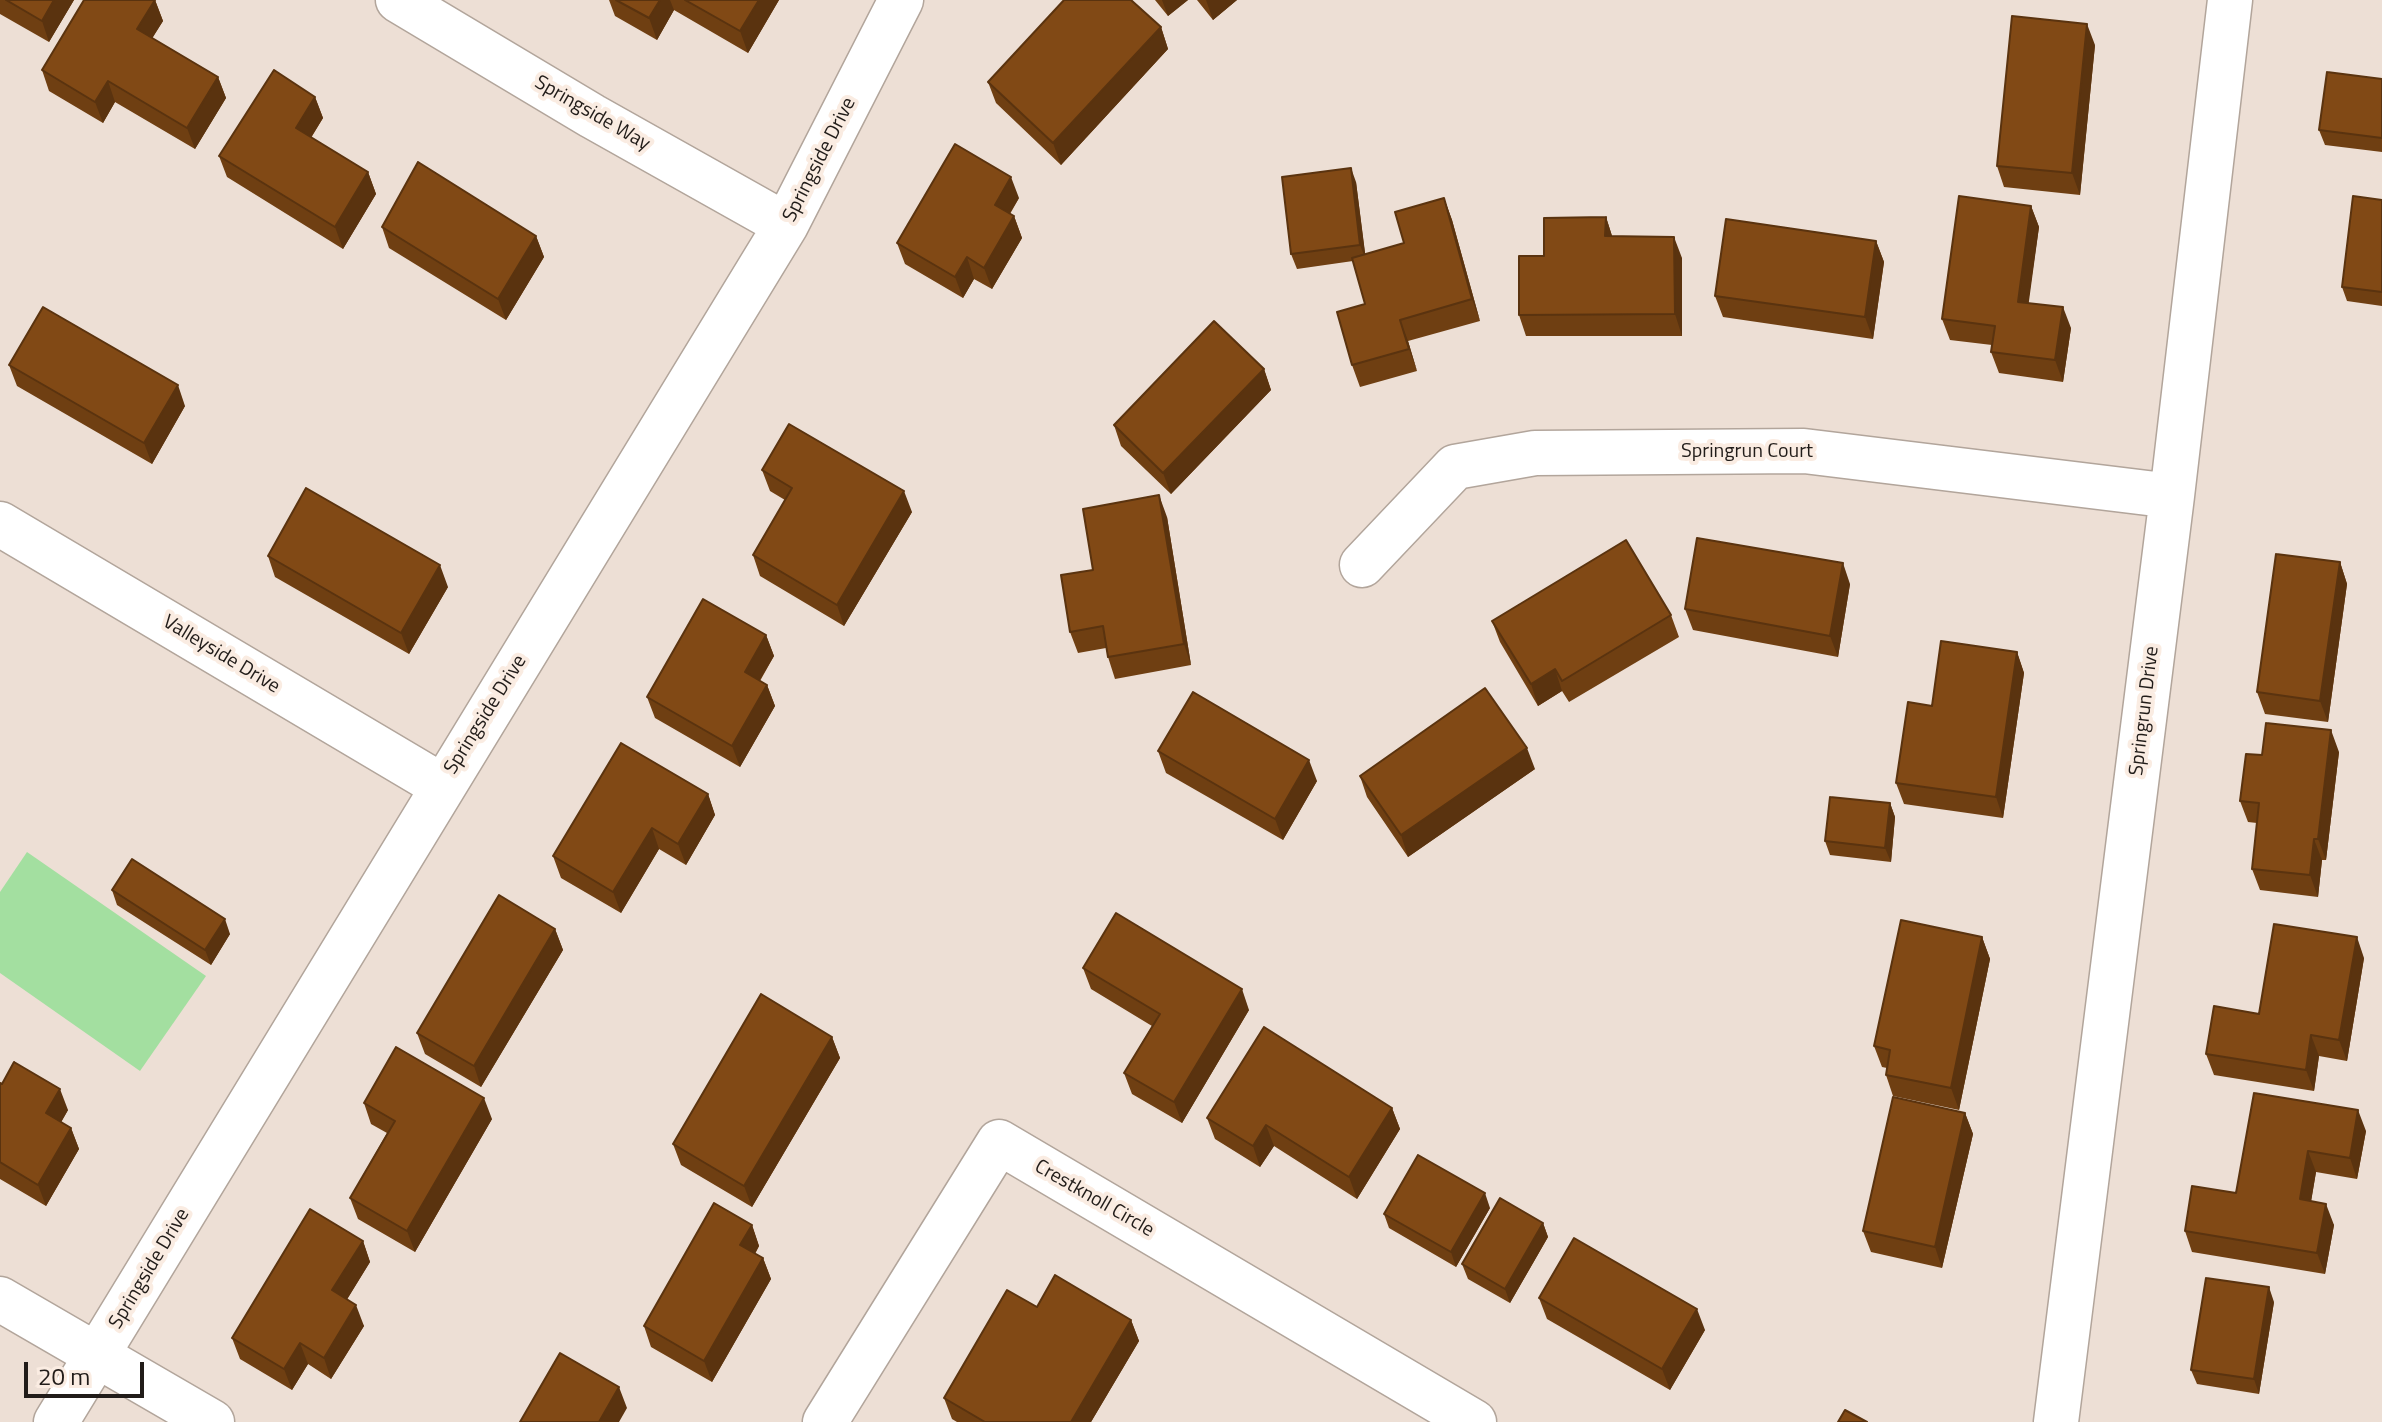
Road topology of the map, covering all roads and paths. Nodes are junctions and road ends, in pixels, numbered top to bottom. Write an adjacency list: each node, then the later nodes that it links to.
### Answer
1 (398, 0): 4 (street, Springside Way)
2 (901, 0): 4 (street, Springside Drive)
3 (2230, 0): 5 (street, Springrun Drive)
4 (786, 225): 8 (street, Springside Drive)
5 (2172, 496): 7 (street, Springrun Court); 15 (street, Springrun Drive)
6 (0, 524): 8 (street, Valleyside Drive)
7 (1362, 565)
8 (442, 786): 10 (street, Springside Drive)
9 (0, 1299): 10 (street)
10 (97, 1355): 11 (street, Springside Drive); 12 (street)
11 (56, 1422)
12 (212, 1422)
13 (825, 1422): 14 (street, Crestknoll Circle)
14 (1474, 1422)
15 (2056, 1422)

